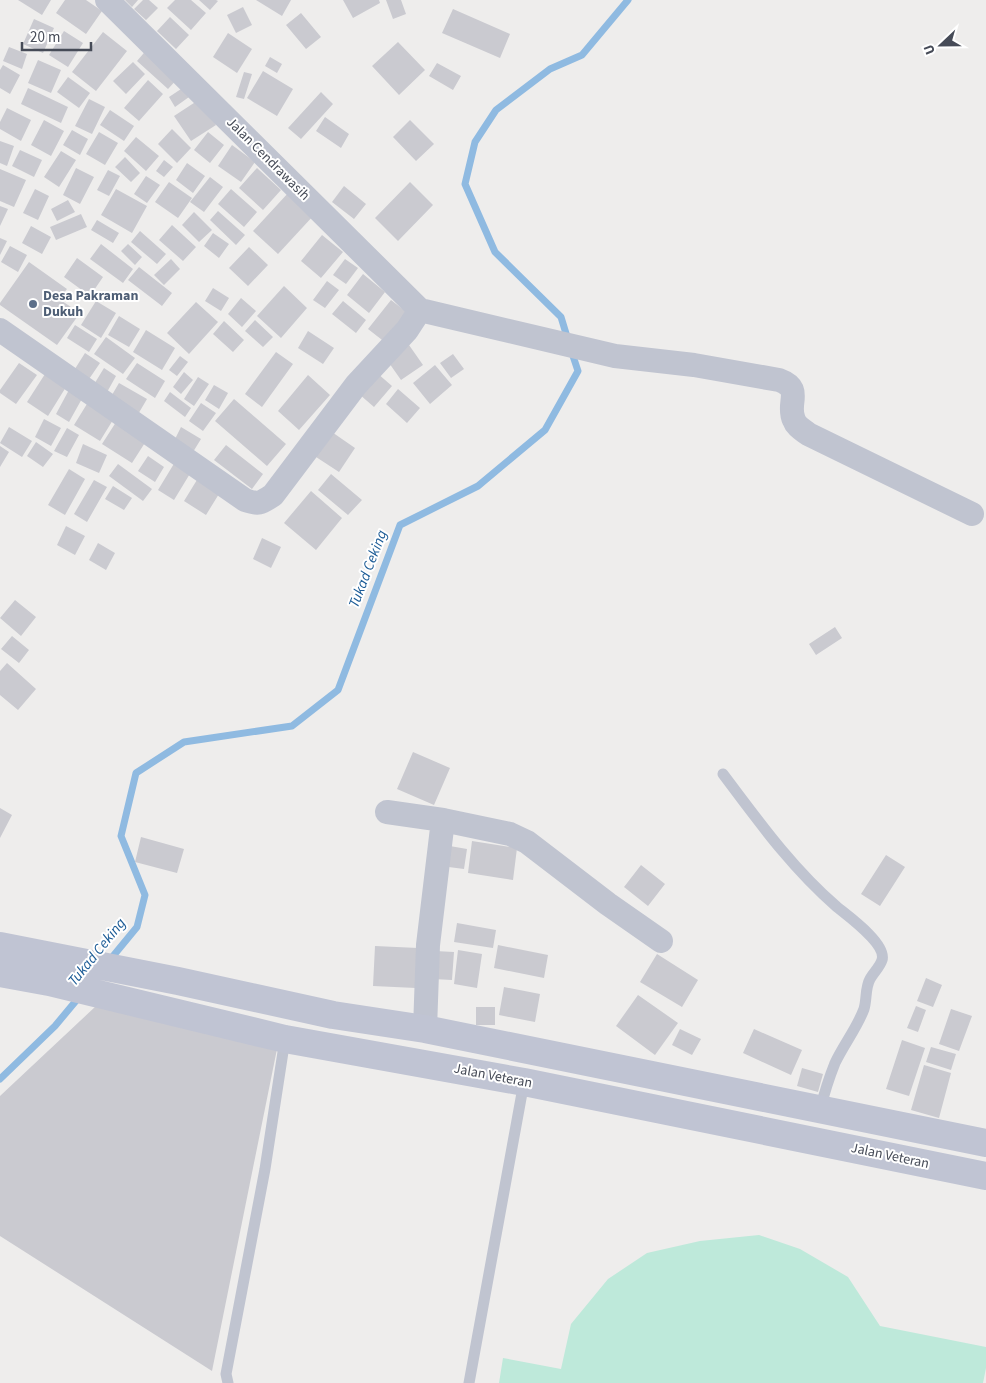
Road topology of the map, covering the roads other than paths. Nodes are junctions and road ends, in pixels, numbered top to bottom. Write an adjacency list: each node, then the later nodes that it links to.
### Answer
1 (107, 0): 2 (street, Jalan Cendrawasih)
2 (417, 315): 3 (street); 4 (street)
3 (0, 330)
4 (972, 514)
5 (724, 774): 16 (lane)
6 (387, 812): 7 (street)
7 (442, 820): 8 (street); 12 (street)
8 (661, 941)
9 (0, 946): 11 (main road)
10 (0, 973): 13 (main road, Jalan Veteran)
11 (333, 1015): 12 (main road); 14 (main road)
12 (425, 1029): 16 (main road)
13 (286, 1039): 14 (main road, Jalan Veteran); 19 (lane)
14 (328, 1045): 15 (main road, Jalan Veteran)
15 (524, 1082): 18 (main road, Jalan Veteran); 20 (lane)
16 (820, 1110): 17 (main road)
17 (986, 1143)
18 (986, 1176)
19 (228, 1383)
20 (469, 1383)

